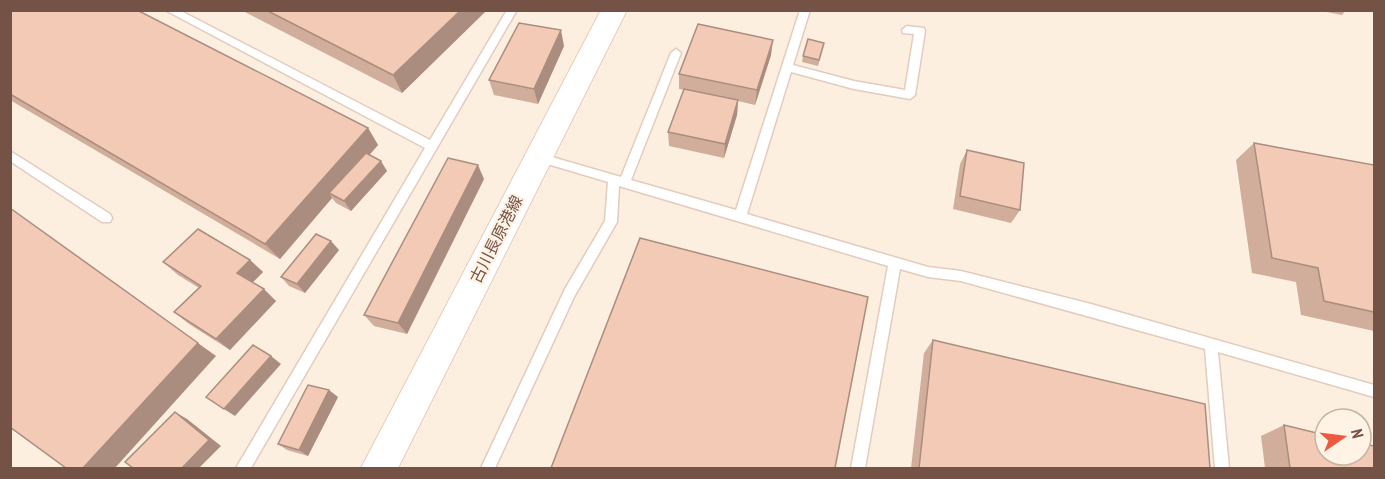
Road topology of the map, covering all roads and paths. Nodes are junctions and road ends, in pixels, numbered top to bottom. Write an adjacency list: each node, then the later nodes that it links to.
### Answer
1 (170, 10): 8 (lane)
2 (512, 10): 8 (lane)
3 (614, 10): 10 (main road, 古川長原港線)
4 (805, 10): 7 (lane)
5 (907, 30): 7 (lane)
6 (676, 53): 11 (lane)
7 (786, 68): 12 (lane)
8 (432, 146): 17 (lane)
9 (10, 155): 13 (lane)
10 (537, 157): 11 (lane); 18 (main road, 古川長原港線)
11 (619, 182): 12 (lane); 19 (lane)
12 (740, 217): 14 (lane)
13 (106, 218)
14 (895, 263): 15 (lane); 20 (lane)
15 (1211, 344): 16 (lane); 21 (lane)
16 (1374, 391)
17 (243, 468)
18 (379, 468)
19 (488, 468)
20 (858, 468)
21 (1222, 468)

